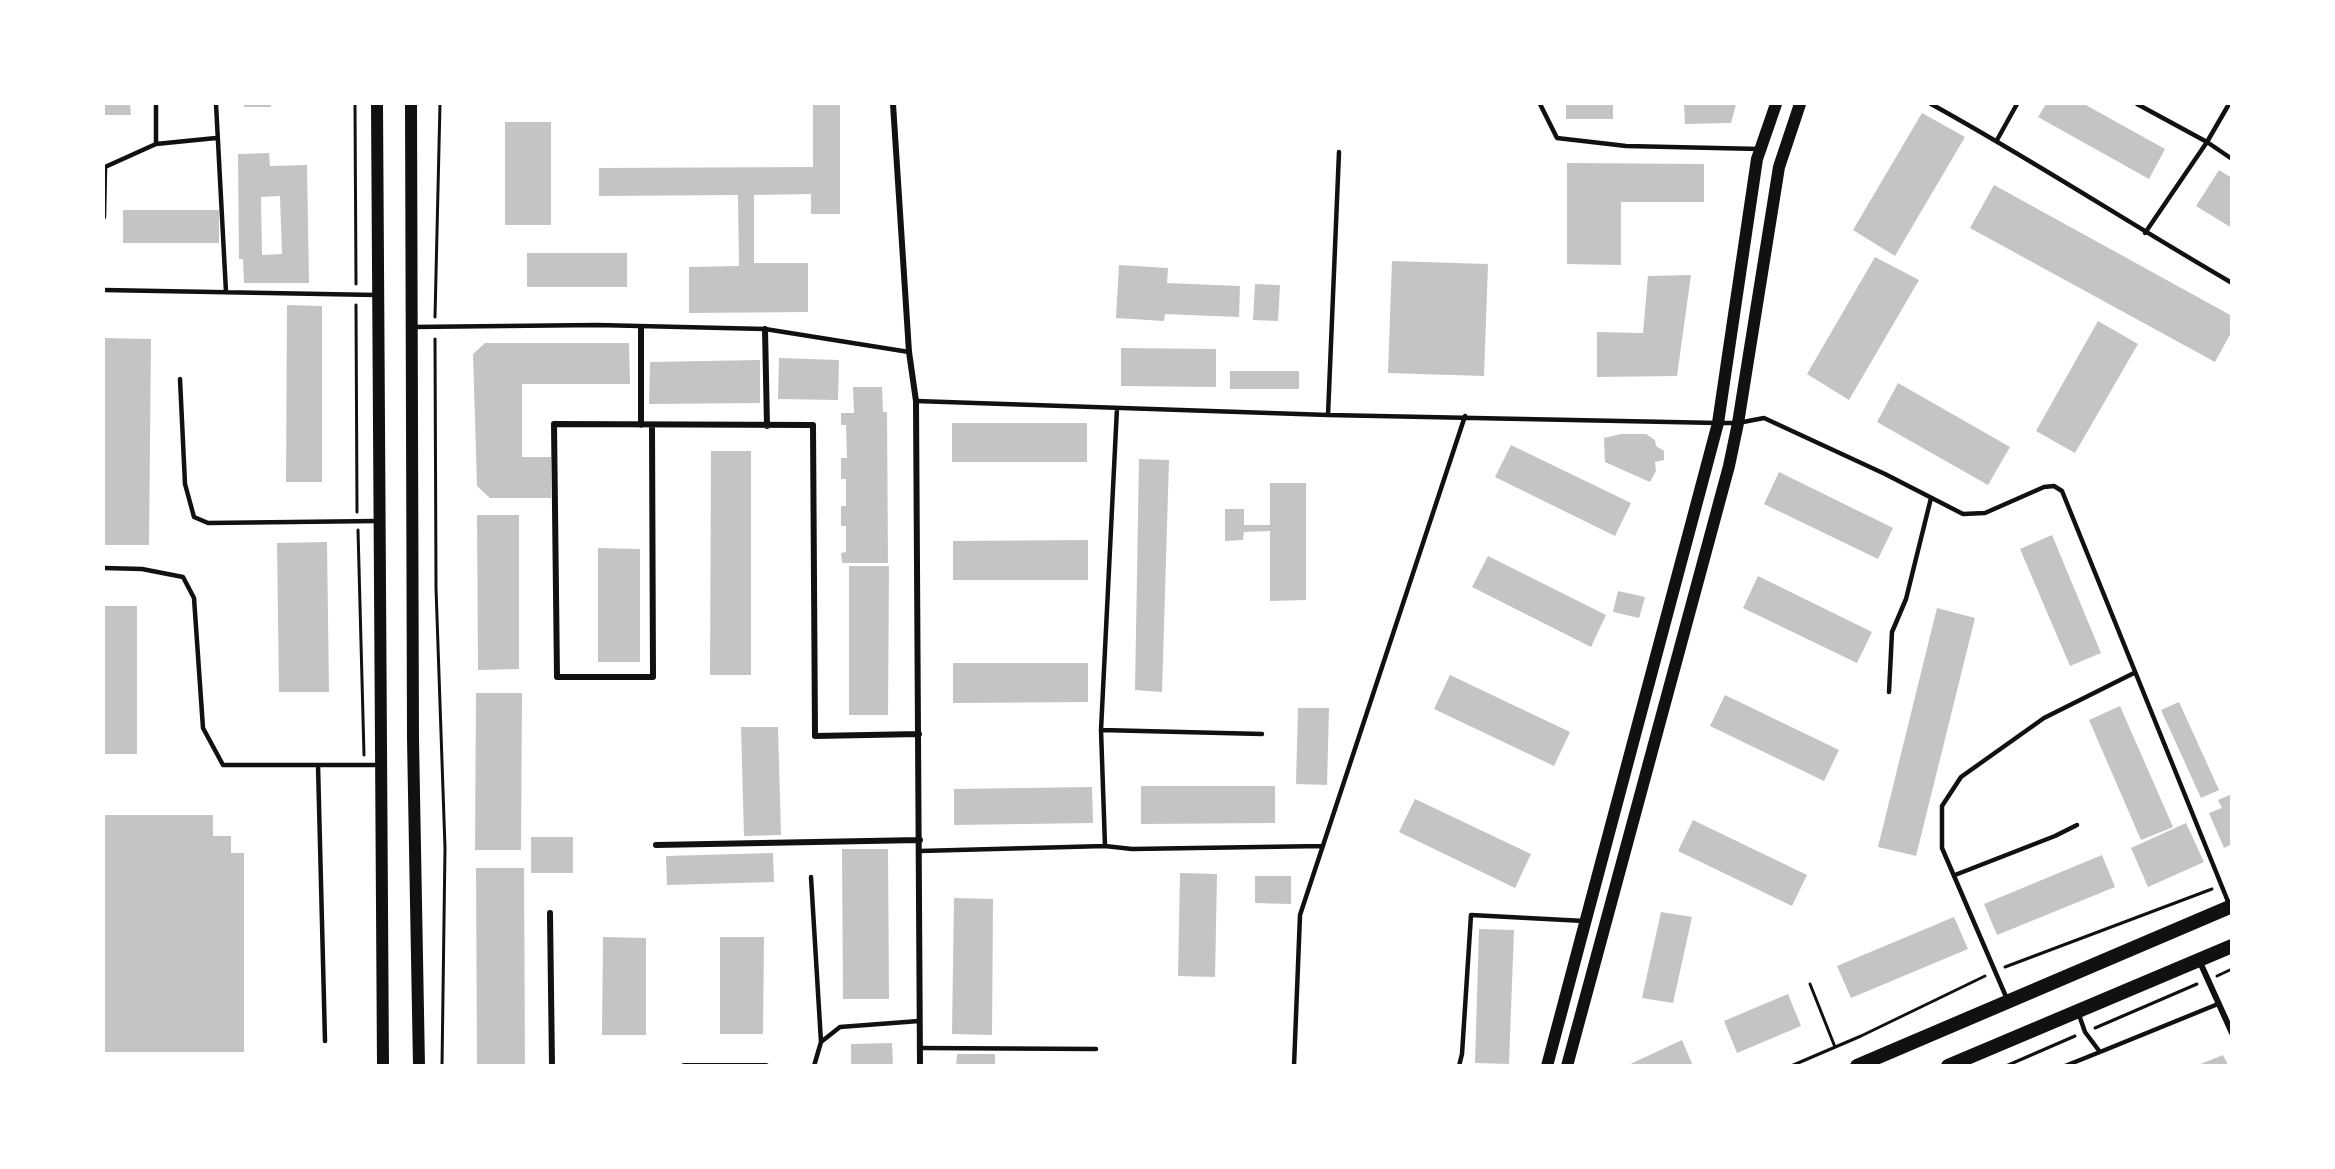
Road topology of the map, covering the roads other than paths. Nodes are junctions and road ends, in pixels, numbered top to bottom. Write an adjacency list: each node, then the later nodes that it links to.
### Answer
1 (156, 104): 16 (lane)
2 (216, 104): 13 (lane)
3 (377, 104): 25 (main road)
4 (411, 104): 26 (main road)
5 (893, 104): 29 (street)
6 (1540, 104): 17 (lane)
7 (1776, 104): 17 (main road)
8 (1800, 104): 36 (main road)
9 (1931, 104): 14 (lane)
10 (2017, 104): 14 (lane)
11 (2137, 104): 15 (lane)
12 (2229, 104): 15 (lane)
13 (216, 138): 16 (lane); 24 (lane)
14 (1997, 140): 21 (lane)
15 (2207, 142): 19 (lane); 21 (lane)
16 (156, 144): 20 (lane)
17 (1760, 150): 35 (main road)
18 (1339, 152): 33 (lane)
19 (2232, 159)
20 (104, 217)
21 (2145, 233): 22 (lane)
22 (2232, 283)
23 (104, 290): 24 (lane)
24 (226, 292): 25 (lane)
25 (379, 295): 41 (main road)
26 (412, 327): 27 (lane); 74 (main road)
27 (641, 327): 28 (lane); 37 (street)
28 (765, 329): 29 (lane); 39 (street)
29 (909, 352): 31 (street)
30 (180, 379): 41 (lane)
31 (916, 401): 32 (lane); 46 (street)
32 (1117, 408): 33 (lane); 45 (lane)
33 (1328, 415): 34 (lane)
34 (1465, 416): 35 (lane); 54 (lane)
35 (1718, 423): 36 (lane); 60 (main road)
36 (1738, 423): 40 (lane); 83 (main road)
37 (641, 424): 38 (street); 38 (street)
38 (652, 425): 39 (street)
39 (766, 426): 46 (street)
40 (1931, 498): 43 (lane); 44 (lane)
41 (380, 521): 49 (main road)
42 (104, 568): 48 (lane)
43 (2134, 673): 56 (lane); 58 (lane)
44 (1889, 692)
45 (1101, 730): 47 (lane); 53 (lane)
46 (919, 734): 51 (street)
47 (1262, 734)
48 (318, 765): 49 (lane); 68 (lane)
49 (381, 765): 73 (main road)
50 (2077, 825): 56 (lane)
51 (920, 840): 52 (street); 55 (street)
52 (656, 845)
53 (1105, 846): 54 (lane); 55 (lane)
54 (1323, 846): 80 (lane)
55 (920, 851): 66 (street)
56 (1954, 875): 63 (lane)
57 (811, 877): 69 (lane)
58 (2231, 906): 63 (main road)
59 (550, 913): 75 (street)
60 (1585, 921): 81 (lane); 82 (main road)
61 (2232, 946): 62 (main road)
62 (2199, 960): 64 (street); 65 (main road)
63 (2008, 1001): 84 (main road)
64 (2218, 1004): 67 (street); 72 (lane)
65 (2078, 1011): 72 (lane); 85 (main road)
66 (920, 1021): 69 (lane); 70 (street)
67 (2232, 1033)
68 (324, 1041)
69 (821, 1042): 78 (lane)
70 (919, 1048): 71 (lane); 79 (street)
71 (1096, 1048)
72 (2100, 1052): 86 (lane)
73 (383, 1065)
74 (418, 1065)
75 (552, 1065)
76 (684, 1065): 77 (street)
77 (766, 1065)
78 (814, 1065)
79 (920, 1065)
80 (1294, 1065)
81 (1458, 1065)
82 (1547, 1065)
83 (1567, 1065)
84 (1857, 1065)
85 (1948, 1065)
86 (2065, 1065)

